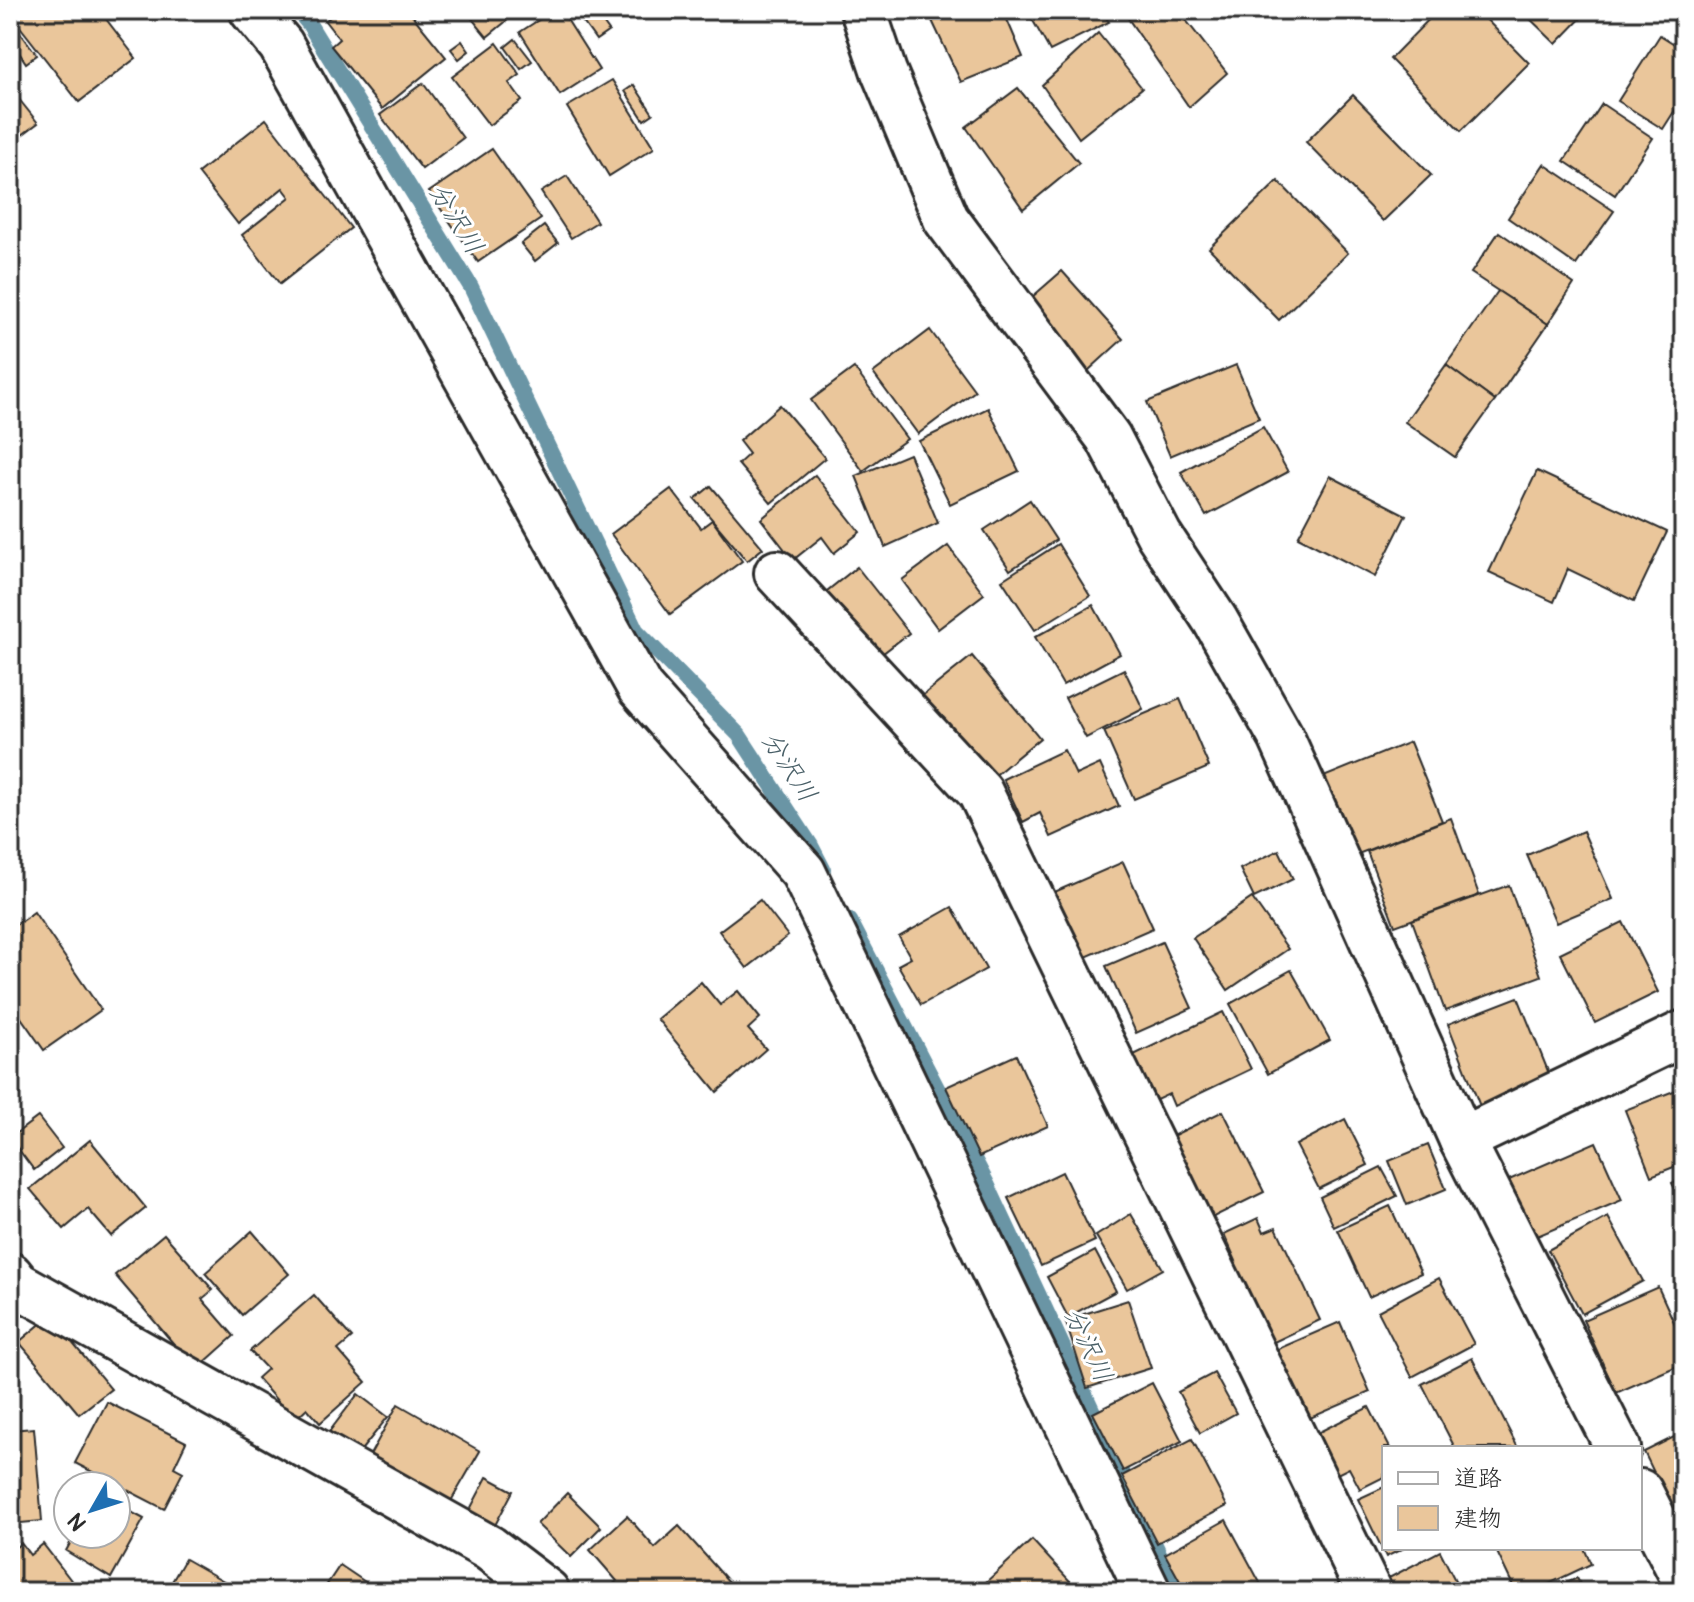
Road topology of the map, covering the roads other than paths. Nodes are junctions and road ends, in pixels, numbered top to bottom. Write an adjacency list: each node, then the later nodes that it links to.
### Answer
1 (252, 10): 11 (street)
2 (863, 10): 5 (street)
3 (777, 573): 12 (street)
4 (1684, 1033): 5 (street)
5 (1462, 1140): 7 (street)
6 (10, 1275): 10 (street)
7 (1617, 1446)
8 (1642, 1496): 9 (street)
9 (1684, 1579)
10 (547, 1592)
11 (1148, 1592)
12 (1369, 1592)

